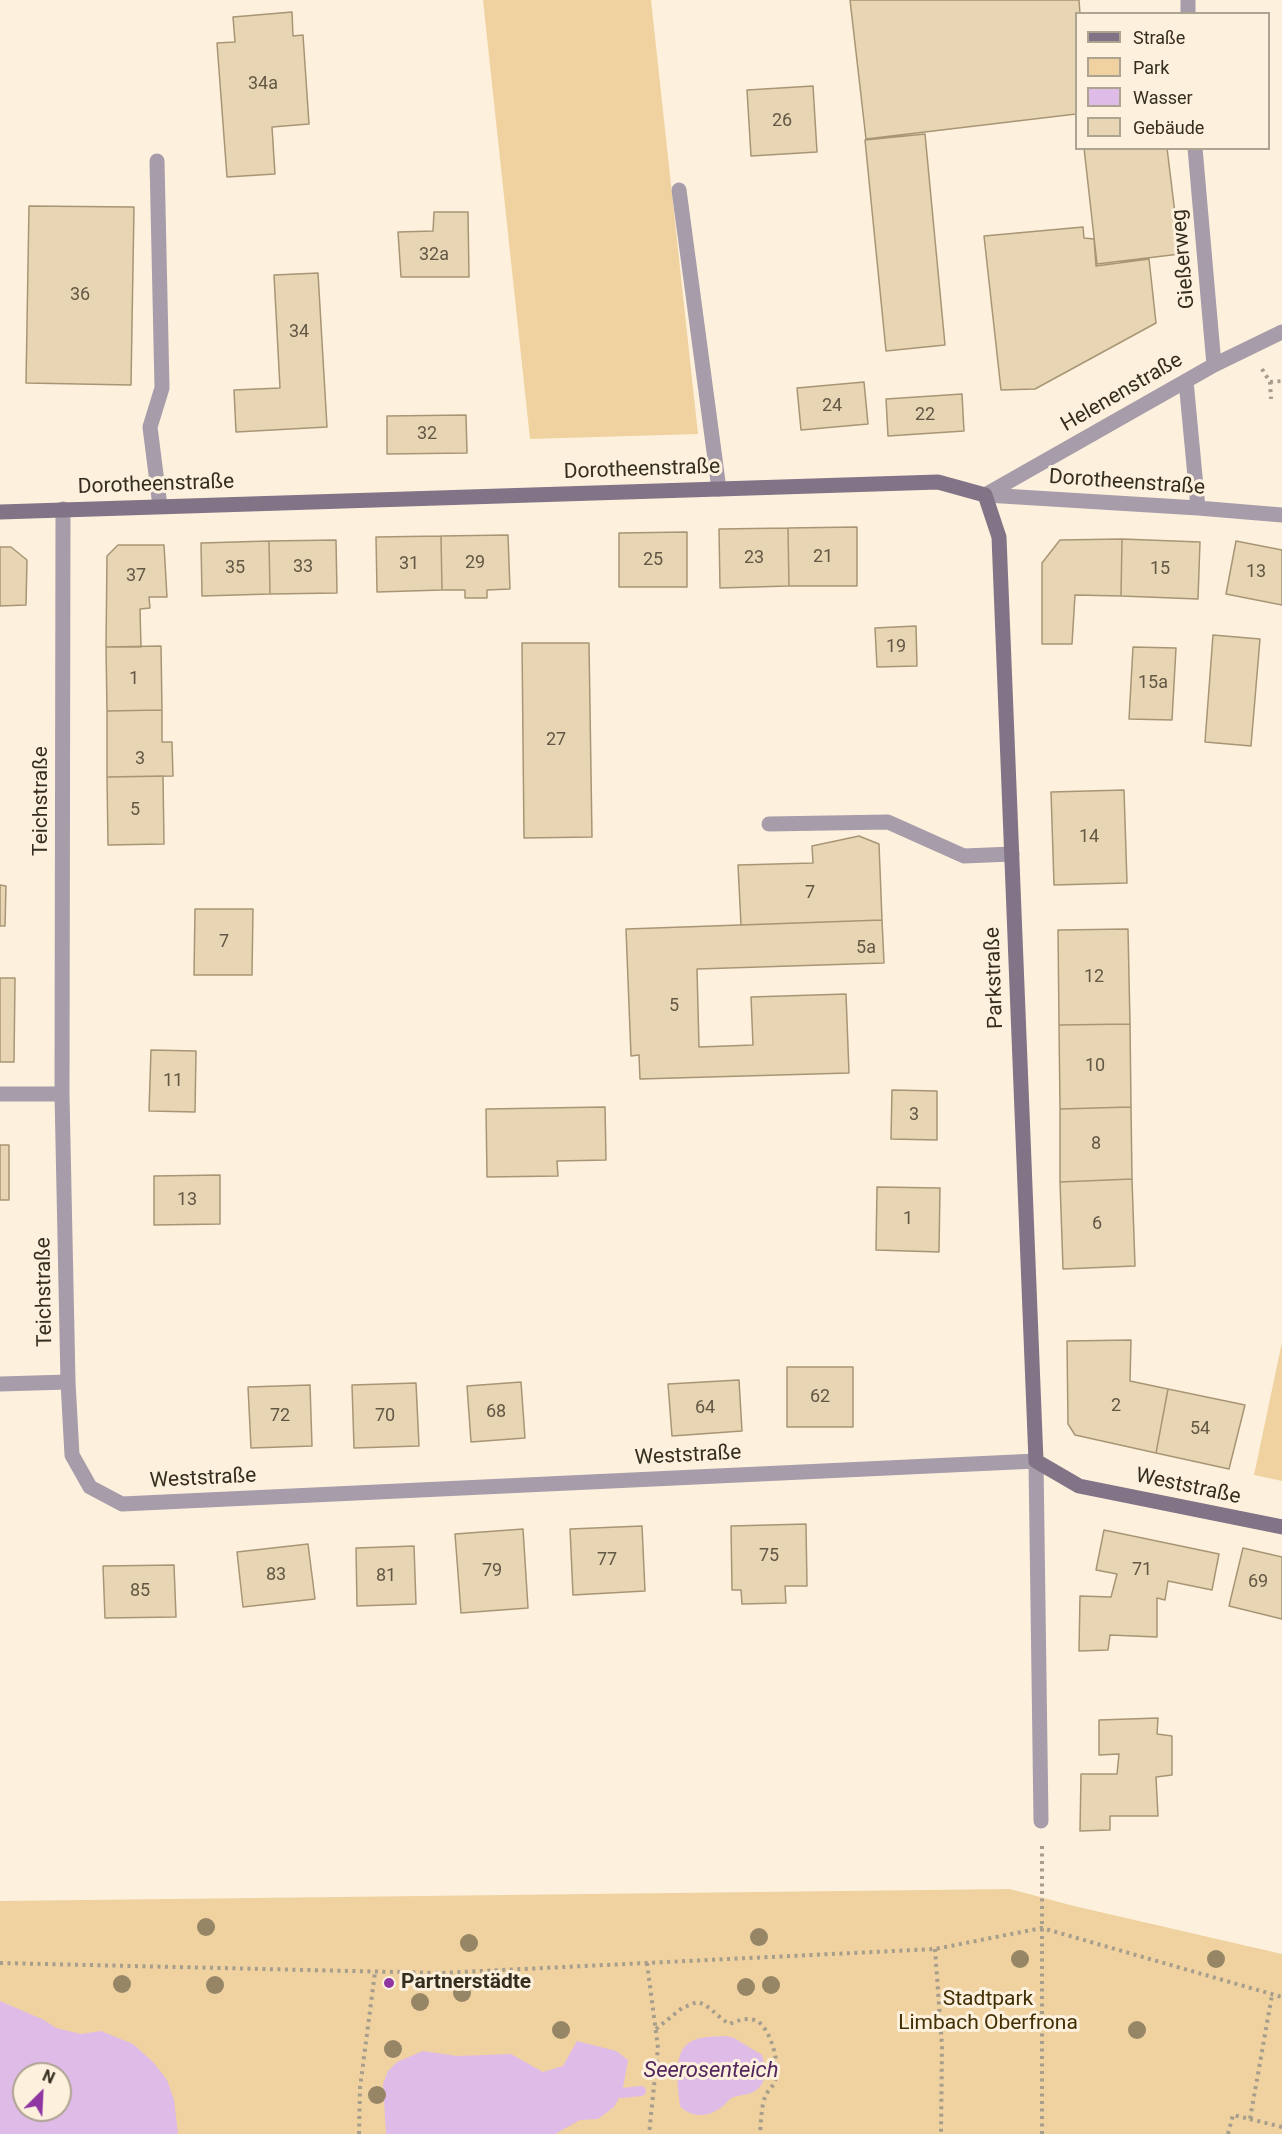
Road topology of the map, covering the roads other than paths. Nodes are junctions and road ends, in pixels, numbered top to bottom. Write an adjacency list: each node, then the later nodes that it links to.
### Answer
1 (1195, 150): 5 (street, Gießerweg)
2 (157, 161): 9 (street)
3 (679, 190): 7 (street)
4 (1282, 332): 5 (street, Helenenstraße)
5 (1214, 365): 6 (street, Helenenstraße)
6 (1186, 381): 8 (street, Helenenstraße); 10 (street)
7 (719, 489): 8 (main road, Dorotheenstraße); 9 (main road, Dorotheenstraße)
8 (986, 495): 10 (street, Dorotheenstraße); 15 (main road, Parkstraße)
9 (160, 506): 11 (main road, Dorotheenstraße)
10 (1198, 508): 13 (street, Dorotheenstraße)
11 (63, 509): 12 (main road, Dorotheenstraße); 17 (street, Teichstraße)
12 (0, 512)
13 (1282, 515)
14 (770, 824): 15 (street)
15 (1012, 854): 20 (main road, Parkstraße)
16 (0, 1094): 17 (street)
17 (62, 1094): 18 (street, Teichstraße)
18 (68, 1382): 19 (street); 21 (street, Teichstraße)
19 (0, 1384)
20 (1035, 1461): 21 (street, Weststraße); 22 (main road, Weststraße); 23 (street)
21 (90, 1487)
22 (1282, 1527)
23 (1041, 1821)

